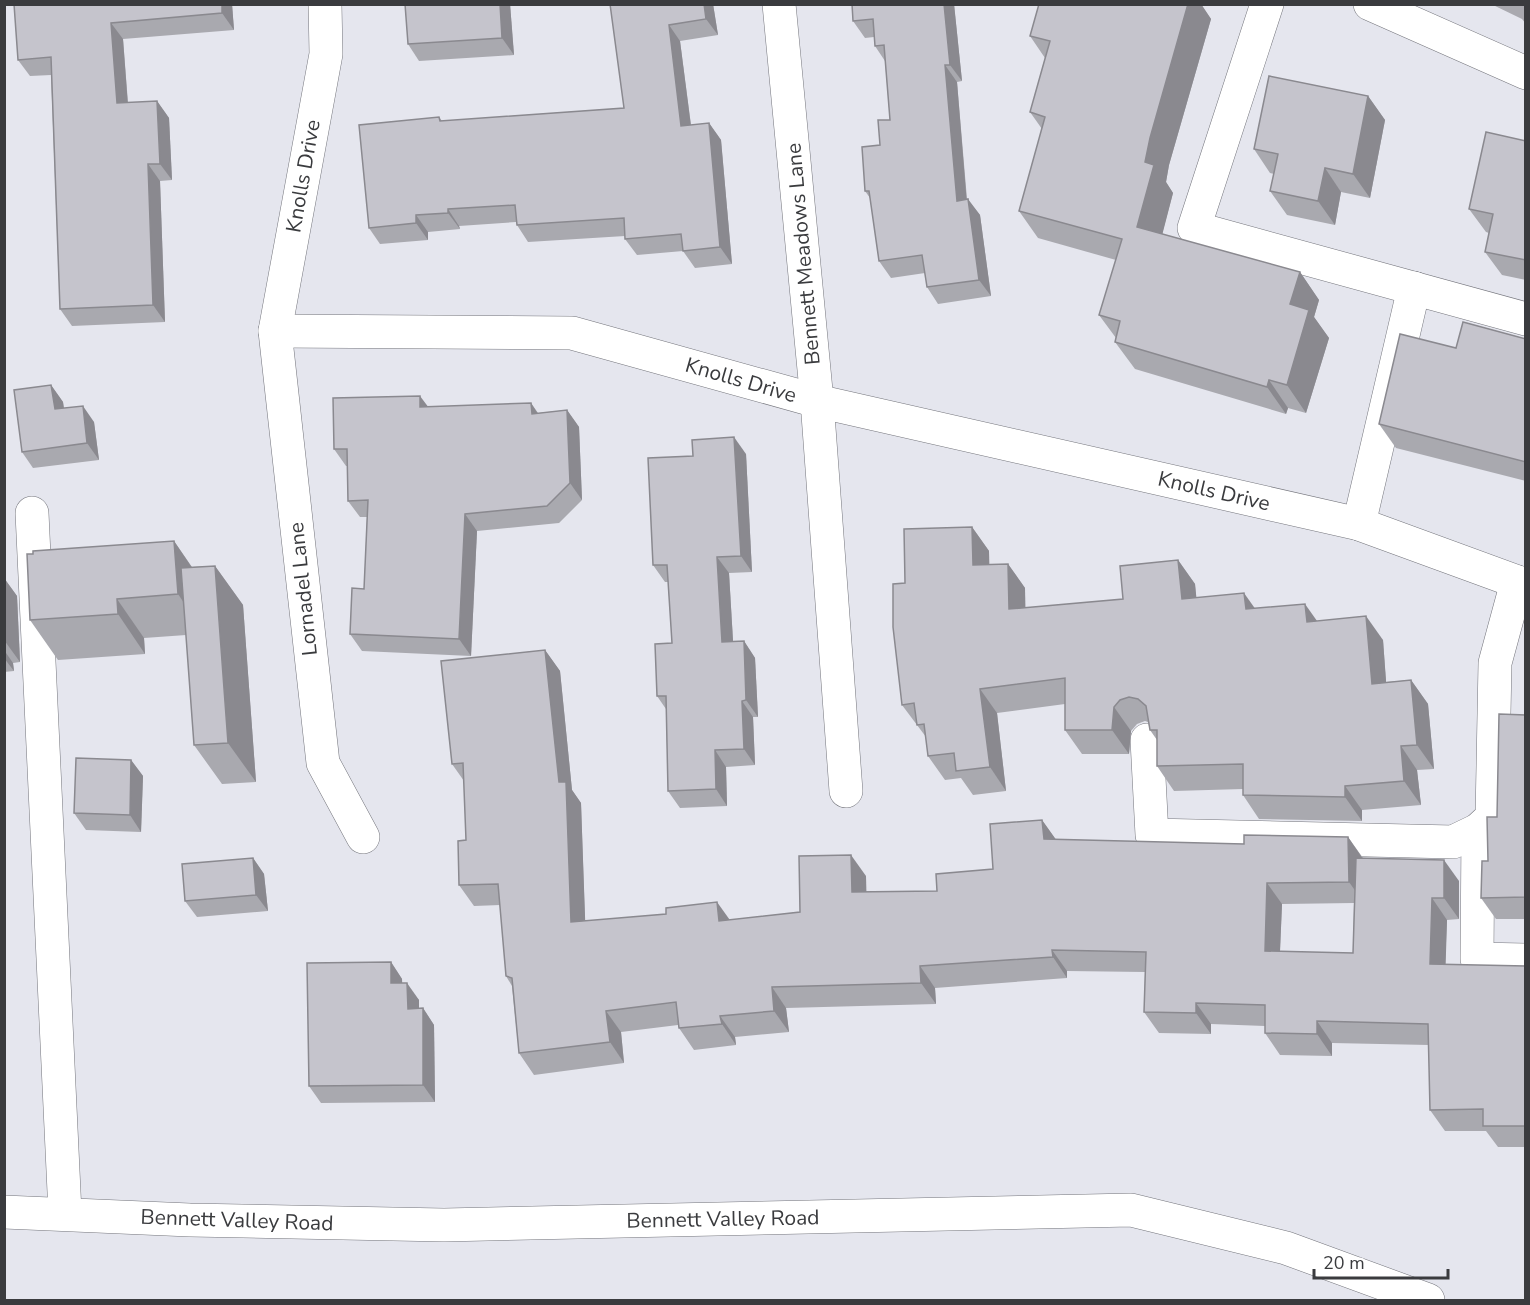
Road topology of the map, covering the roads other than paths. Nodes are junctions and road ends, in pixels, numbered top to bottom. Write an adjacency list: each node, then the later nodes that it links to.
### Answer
1 (325, 4): 8 (street, Knolls Drive)
2 (779, 4): 9 (street, Bennett Meadows Lane)
3 (1267, 4): 6 (street)
4 (1370, 4): 5 (street)
5 (1526, 73)
6 (1414, 288): 7 (street); 11 (street)
7 (1526, 319)
8 (274, 331): 9 (street, Knolls Drive); 16 (street, Lornadel Lane)
9 (817, 401): 11 (street, Knolls Drive); 14 (street, Bennett Meadows Lane)
10 (32, 513): 19 (street)
11 (1359, 524): 12 (street, Knolls Drive)
12 (1521, 583): 15 (street, Knolls Drive)
13 (1147, 740): 15 (street)
14 (846, 791)
15 (1478, 830): 17 (street)
16 (363, 837)
17 (1526, 960)
18 (4, 1212): 19 (street, Bennett Valley Road)
19 (65, 1213): 20 (street, Bennett Valley Road)
20 (1428, 1300)

